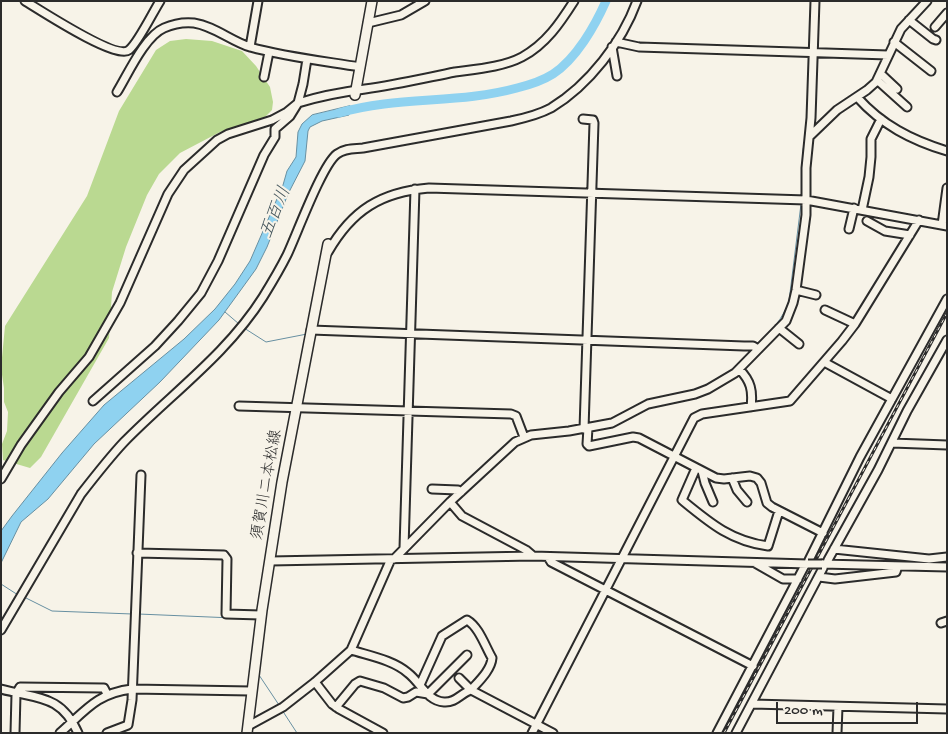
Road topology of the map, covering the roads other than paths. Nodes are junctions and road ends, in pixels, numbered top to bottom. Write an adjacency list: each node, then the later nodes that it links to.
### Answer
1 (25, 1): 11 (street)
2 (160, 1): 11 (street)
3 (258, 1): 19 (street)
4 (372, 1): 13 (main road)
5 (425, 1): 13 (street)
6 (574, 1): 31 (street)
7 (637, 1): 18 (street)
8 (815, 1): 21 (street)
9 (927, 1): 12 (street)
10 (947, 13): 14 (street)
11 (152, 15): 15 (street)
12 (909, 20): 16 (street); 17 (street)
13 (368, 23): 24 (main road)
14 (935, 27)
15 (163, 28): 19 (street); 30 (street)
16 (936, 40)
17 (894, 42): 22 (street); 25 (street)
18 (614, 45): 21 (street); 26 (street); 106 (street)
19 (250, 47): 20 (street)
20 (269, 52): 23 (street); 27 (street)
21 (814, 53): 22 (street); 37 (street)
22 (888, 55): 28 (street)
23 (307, 59): 24 (street); 33 (street)
24 (360, 67): 31 (main road)
25 (932, 71)
26 (617, 76)
27 (264, 77)
28 (879, 77): 29 (street); 32 (street); 34 (street)
29 (897, 89)
30 (117, 92)
31 (356, 92): 33 (street)
32 (857, 97): 36 (street); 37 (street)
33 (298, 103): 67 (street); 80 (street)
34 (907, 107)
35 (583, 119): 41 (street)
36 (881, 119): 38 (street); 44 (street)
37 (810, 136): 42 (street)
38 (947, 151)
39 (947, 188): 47 (street)
40 (414, 189): 41 (street); 51 (street); 59 (street)
41 (591, 193): 42 (street); 61 (street)
42 (806, 200): 43 (street); 52 (street)
43 (854, 208): 44 (street); 48 (street)
44 (862, 210): 45 (street)
45 (919, 220): 47 (street); 49 (street)
46 (867, 221): 49 (street)
47 (944, 225)
48 (849, 229)
49 (910, 235): 56 (street)
50 (328, 244): 51 (main road, 須賀川二本松線)
51 (327, 255): 58 (main road, 須賀川二本松線)
52 (796, 290): 53 (street); 57 (street)
53 (816, 295)
54 (947, 299): 66 (street)
55 (825, 310): 56 (street)
56 (855, 324): 64 (street)
57 (780, 328): 62 (street); 63 (street)
58 (311, 330): 59 (street); 69 (main road, 須賀川二本松線)
59 (411, 334): 61 (street); 71 (street)
60 (947, 340): 74 (street)
61 (587, 341): 63 (street); 72 (street)
62 (799, 344)
63 (758, 349): 65 (street)
64 (824, 362): 66 (street); 70 (street)
65 (739, 369): 70 (street); 72 (street)
66 (892, 399): 87 (street)
67 (93, 401)
68 (239, 406): 69 (street)
69 (298, 406): 71 (street); 96 (main road, 須賀川二本松線)
70 (751, 407): 76 (street)
71 (409, 410): 73 (street); 88 (street)
72 (586, 429): 73 (street); 76 (street)
73 (524, 438): 82 (street)
74 (892, 443): 75 (street); 89 (street)
75 (947, 445)
76 (674, 456): 77 (street); 94 (street)
77 (699, 469): 79 (street); 84 (street); 86 (street)
78 (141, 475): 90 (street)
79 (732, 478): 85 (street); 86 (street)
80 (1, 479)
81 (432, 489): 82 (street)
82 (461, 492): 83 (street)
83 (450, 502): 88 (street); 91 (street)
84 (713, 502)
85 (747, 502)
86 (779, 511): 87 (street)
87 (823, 533): 98 (street)
88 (404, 548): 95 (street)
89 (834, 549): 93 (street); 99 (street)
90 (137, 552): 105 (street); 114 (street)
91 (533, 556): 92 (street); 95 (street)
92 (548, 557): 94 (street); 104 (street)
93 (947, 557)
94 (622, 558): 97 (street); 104 (street)
95 (393, 559): 96 (street); 107 (street)
96 (270, 561): 105 (main road, 須賀川二本松線)
97 (754, 562): 98 (street); 103 (street)
98 (807, 564): 99 (street, bridge); 103 (street)
99 (824, 564): 100 (street); 102 (street)
100 (898, 566): 101 (street); 102 (street)
101 (947, 567)
102 (818, 577): 120 (street)
103 (798, 579): 109 (street)
104 (606, 591): 109 (street); 125 (street)
105 (262, 615): 116 (main road, 須賀川二本松線)
106 (1, 630)
107 (351, 650): 111 (street); 112 (street)
108 (467, 655): 119 (street)
109 (753, 666): 134 (street)
110 (459, 678): 115 (street)
111 (315, 682): 122 (street); 126 (street)
112 (420, 685): 115 (street); 119 (street)
113 (1, 689): 117 (street)
114 (132, 690): 116 (street); 118 (street); 130 (street)
115 (471, 690): 119 (street); 125 (street)
116 (251, 691): 126 (main road, 須賀川二本松線)
117 (16, 694): 118 (street); 124 (street); 127 (street)
118 (107, 694): 124 (street)
119 (428, 694): 122 (street)
120 (752, 704): 121 (street); 135 (street)
121 (838, 706): 123 (street); 136 (street)
122 (336, 707): 131 (street)
123 (947, 709)
124 (73, 722): 128 (street); 129 (street)
125 (536, 724): 132 (street); 133 (street)
126 (247, 729)
127 (15, 733)
128 (60, 733)
129 (78, 733)
130 (107, 733)
131 (383, 733)
132 (532, 733)
133 (553, 733)
134 (717, 733)
135 (736, 733)
136 (837, 733)

